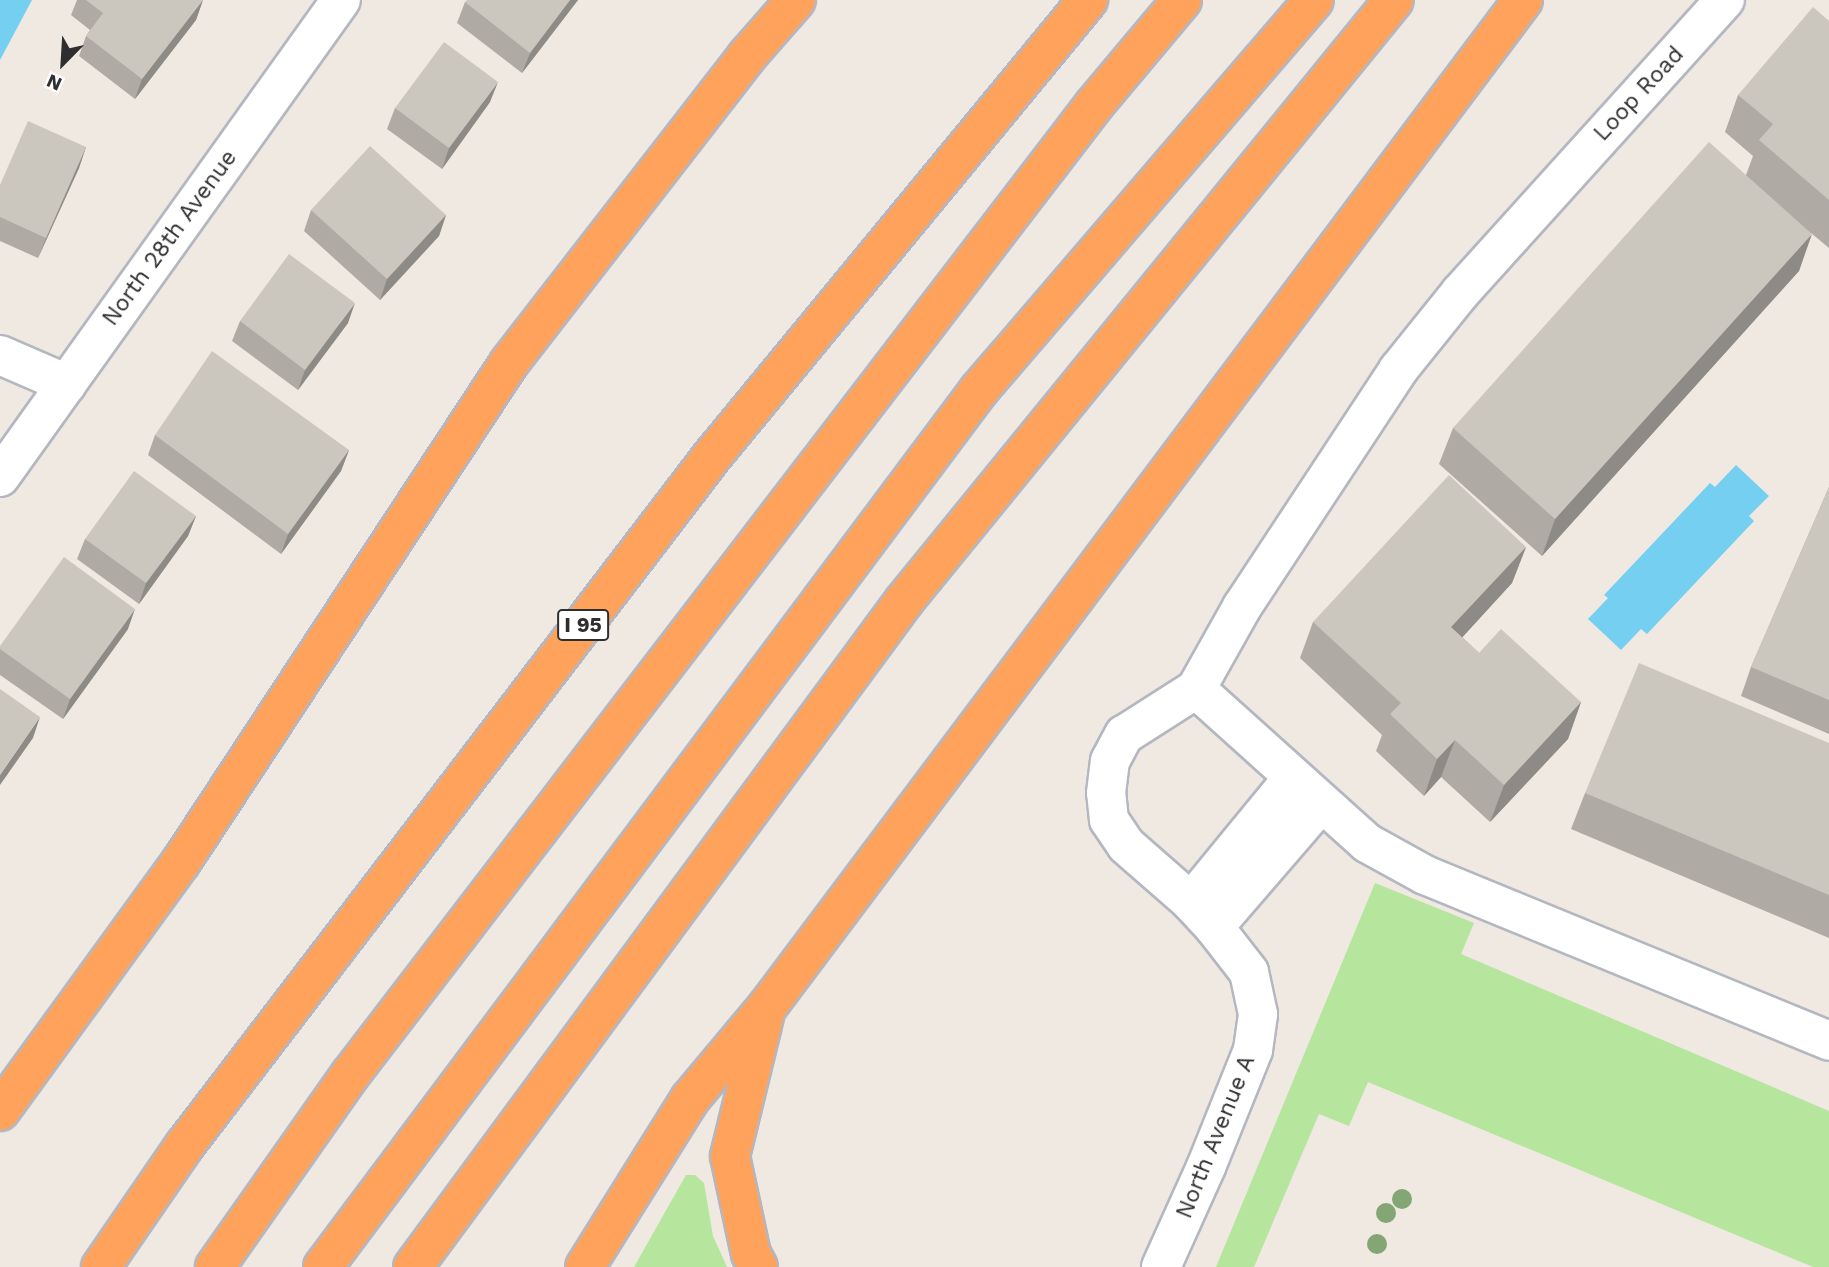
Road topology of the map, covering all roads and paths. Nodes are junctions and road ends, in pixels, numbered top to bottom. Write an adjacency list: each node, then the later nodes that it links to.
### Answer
1 (341, 0): 10 (street, North 28th Avenue)
2 (796, 0): 18 (highway)
3 (1088, 0): 19 (highway, I 95)
4 (1182, 0): 20 (highway)
5 (1314, 0): 21 (highway)
6 (1394, 0): 22 (highway)
7 (1523, 0): 16 (highway)
8 (1725, 0): 12 (street, Loop Road)
9 (0, 355): 10 (street)
10 (67, 384): 11 (street, North 28th Avenue)
11 (0, 477)
12 (1196, 689): 13 (street); 15 (street, North Avenue A)
13 (1293, 778): 14 (street); 15 (street)
14 (1321, 803): 15 (street); 17 (street)
15 (1202, 914): 25 (street, North Avenue A)
16 (767, 1007): 23 (highway); 24 (highway)
17 (1829, 1041)
18 (0, 1111)
19 (101, 1267)
20 (215, 1267)
21 (323, 1267)
22 (413, 1267)
23 (584, 1267)
24 (758, 1267)
25 (1162, 1267)

